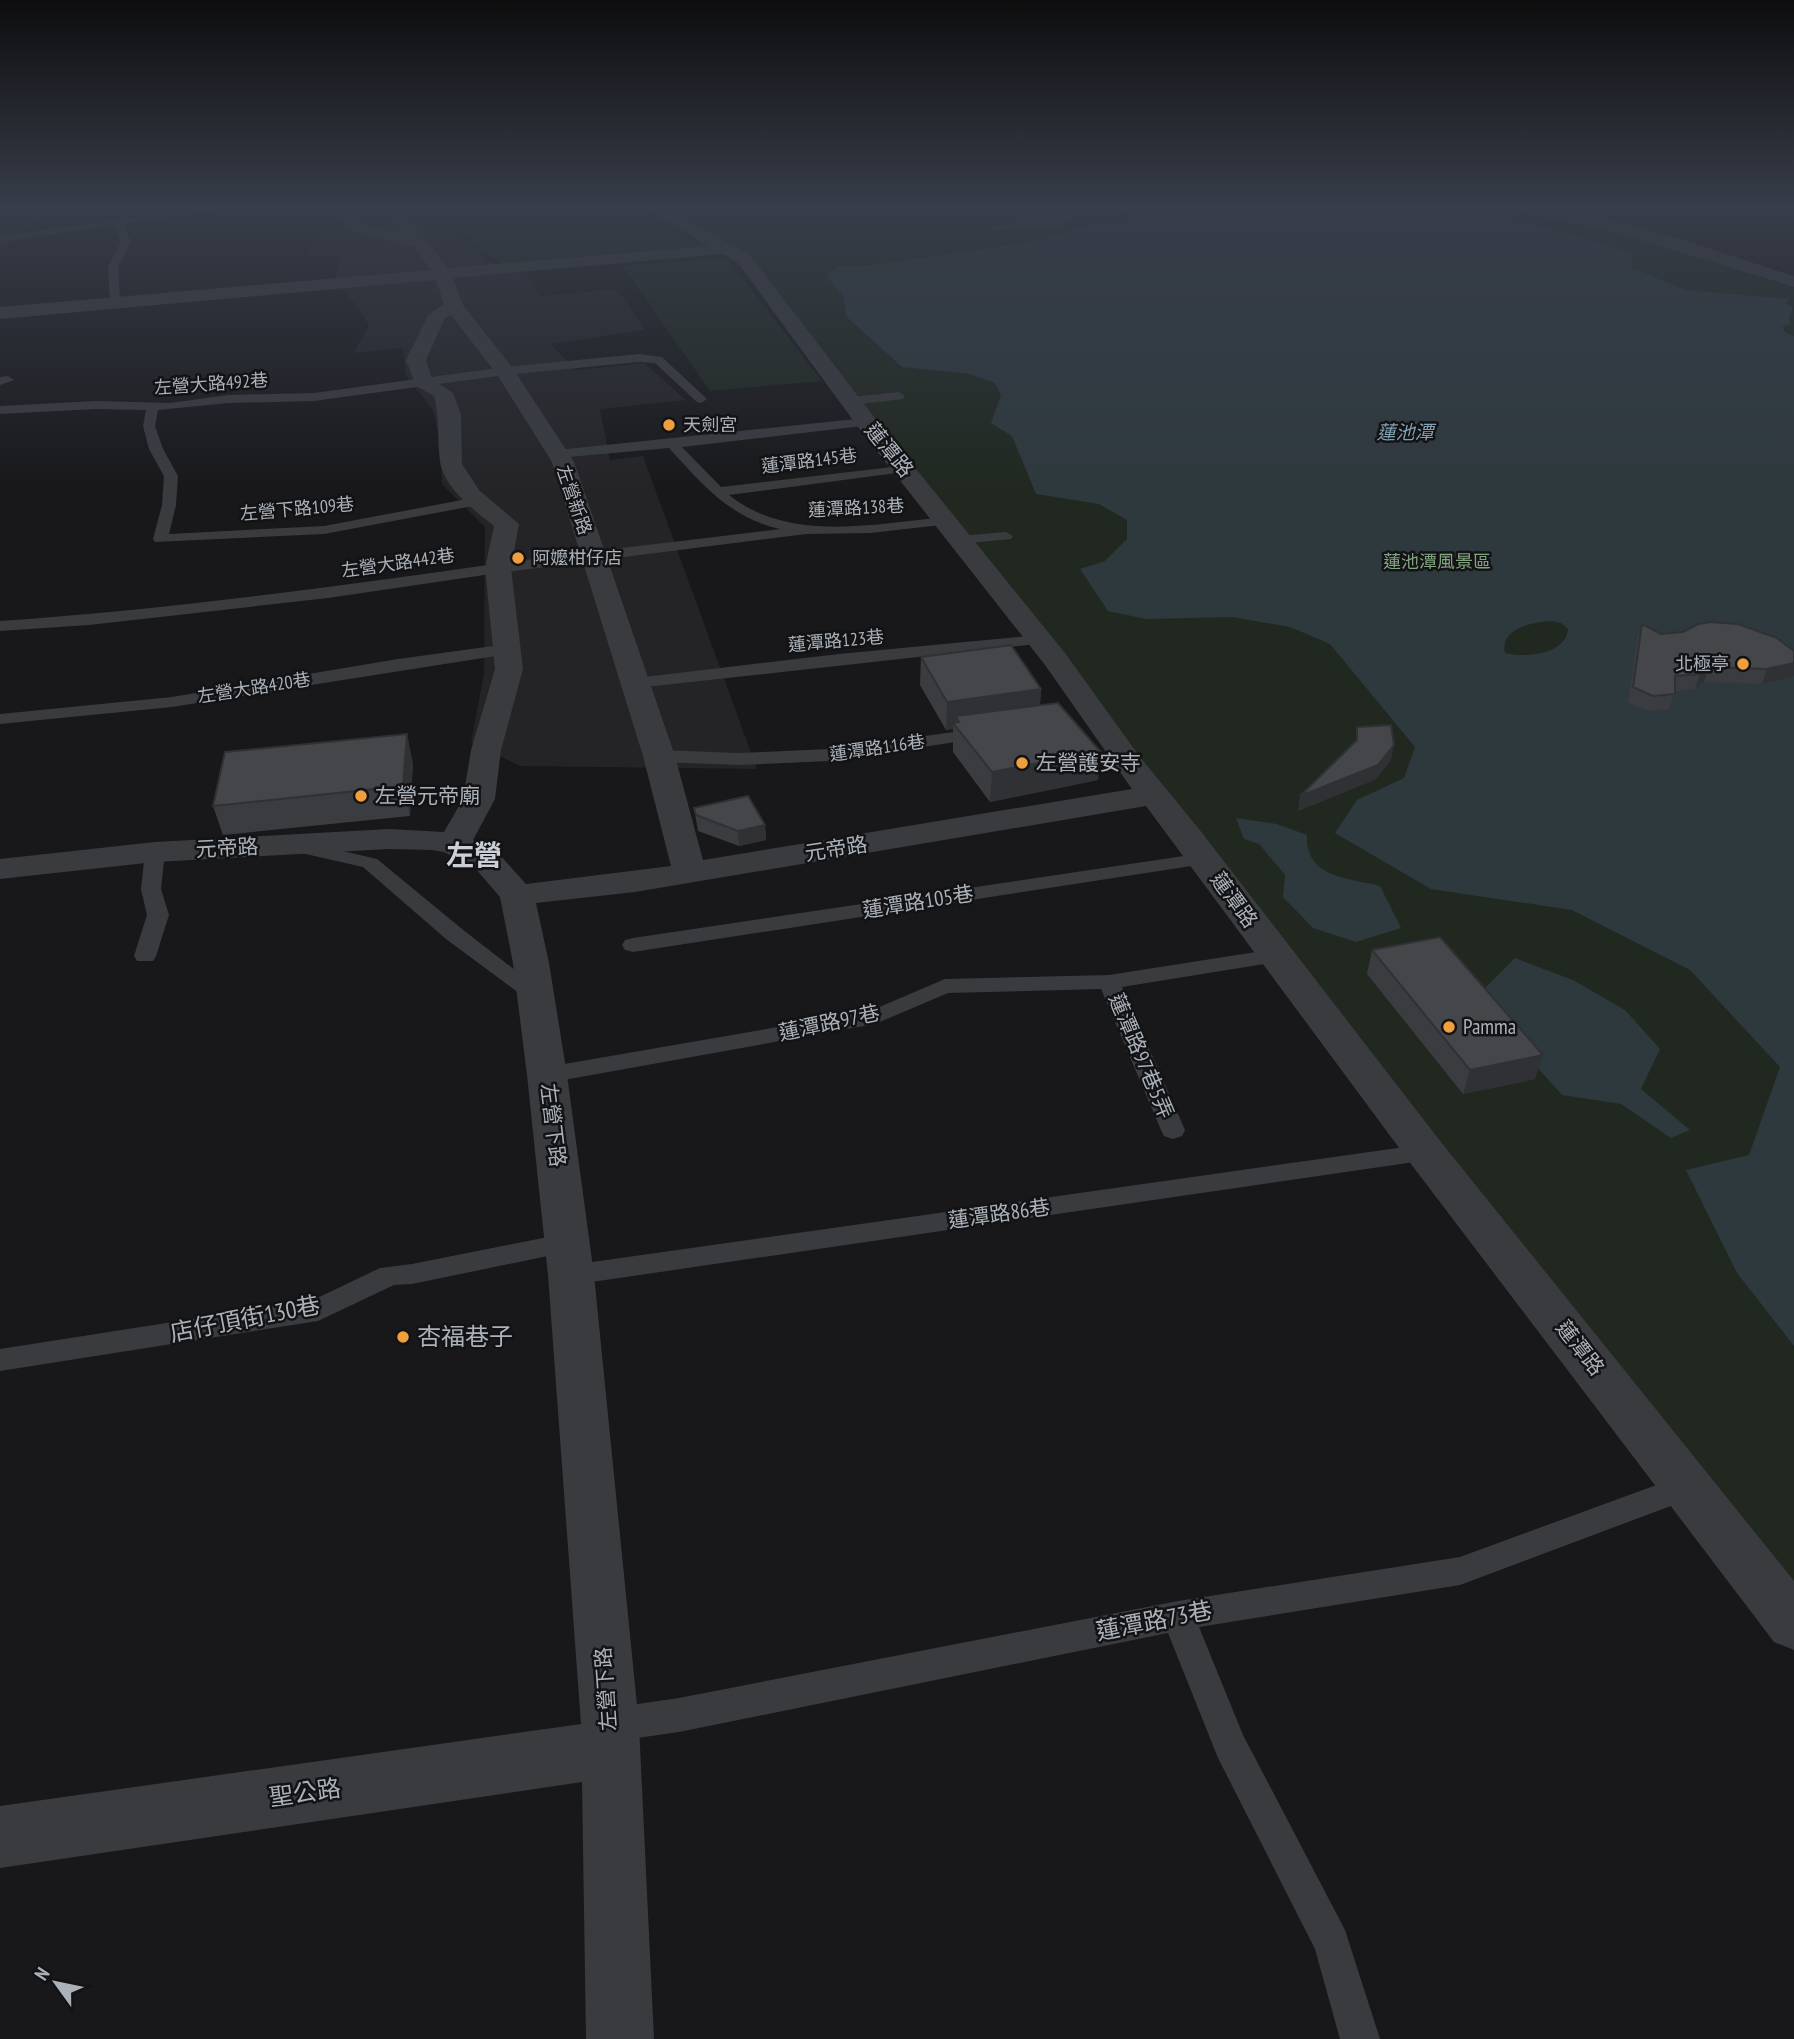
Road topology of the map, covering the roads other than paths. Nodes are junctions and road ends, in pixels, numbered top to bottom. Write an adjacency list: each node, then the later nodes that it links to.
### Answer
1 (125, 301): 4 (street)
2 (452, 301): 5 (street, 左營新路)
3 (775, 301): 13 (street, 蓮潭路)
4 (115, 302): 6 (street)
5 (454, 306): 7 (street, 左營新路); 8 (street)
6 (0, 313)
7 (505, 372): 8 (lane, 左營大路492巷); 10 (lane, 左營大路492巷); 15 (street, 左營新路)
8 (423, 382): 11 (lane, 左營大路492巷); 18 (street)
9 (899, 396): 13 (lane)
10 (701, 399)
11 (153, 406): 12 (lane, 左營大路492巷); 18 (lane, 左營下路109巷)
12 (0, 411)
13 (858, 412): 14 (lane); 16 (street, 蓮潭路)
14 (672, 444): 15 (lane); 17 (lane, 蓮潭路138巷)
15 (557, 454): 22 (street, 左營新路)
16 (904, 468): 17 (lane, 蓮潭路145巷); 19 (street, 蓮潭路)
17 (718, 492): 20 (lane, 蓮潭路138巷)
18 (478, 501): 23 (street)
19 (952, 530): 20 (lane, 蓮潭路138巷); 21 (lane, 蓮潭路138巷); 25 (street, 蓮潭路)
20 (801, 531): 22 (lane, 左營大路442巷)
21 (1006, 536)
22 (594, 556): 23 (lane, 左營大路442巷); 27 (street, 左營新路)
23 (498, 568): 24 (lane, 左營大路442巷); 26 (street)
24 (0, 626)
25 (1040, 640): 27 (lane, 蓮潭路123巷); 31 (street, 蓮潭路)
26 (508, 649): 28 (lane, 左營大路420巷); 32 (street)
27 (636, 683): 30 (street, 左營新路)
28 (0, 719)
29 (1002, 730): 30 (lane, 蓮潭路116巷)
30 (659, 756): 37 (street, 左營新路)
31 (1154, 795): 35 (street, 蓮潭路); 37 (street, 元帝路)
32 (454, 844): 33 (street, 元帝路); 38 (street)
33 (288, 845): 34 (street, 元帝路); 43 (lane)
34 (155, 852): 36 (street, 元帝路); 40 (lane)
35 (1204, 859): 39 (lane, 蓮潭路105巷); 41 (street, 蓮潭路)
36 (0, 869)
37 (690, 872): 38 (street, 元帝路)
38 (517, 895): 43 (street, 左營下路)
39 (633, 945)
40 (145, 956)
41 (1275, 956): 42 (lane, 蓮潭路97巷); 46 (street, 蓮潭路)
42 (1109, 982): 44 (lane, 蓮潭路97巷); 45 (lane, 蓮潭路97巷5弄)
43 (535, 994): 44 (street, 左營下路)
44 (547, 1075): 47 (street, 左營下路)
45 (1173, 1130)
46 (1426, 1153): 47 (lane, 蓮潭路86巷); 49 (street, 蓮潭路)
47 (569, 1259): 48 (lane, 店仔頂街130巷); 52 (street, 左營下路)
48 (0, 1360)
49 (1689, 1486): 50 (lane, 蓮潭路73巷); 51 (street, 蓮潭路)
50 (1178, 1616): 52 (lane, 蓮潭路73巷); 55 (lane)
51 (1794, 1624)
52 (610, 1737): 53 (street, 聖公路); 54 (street, 左營下路)
53 (0, 1837)
54 (620, 2039)
55 (1360, 2039)

